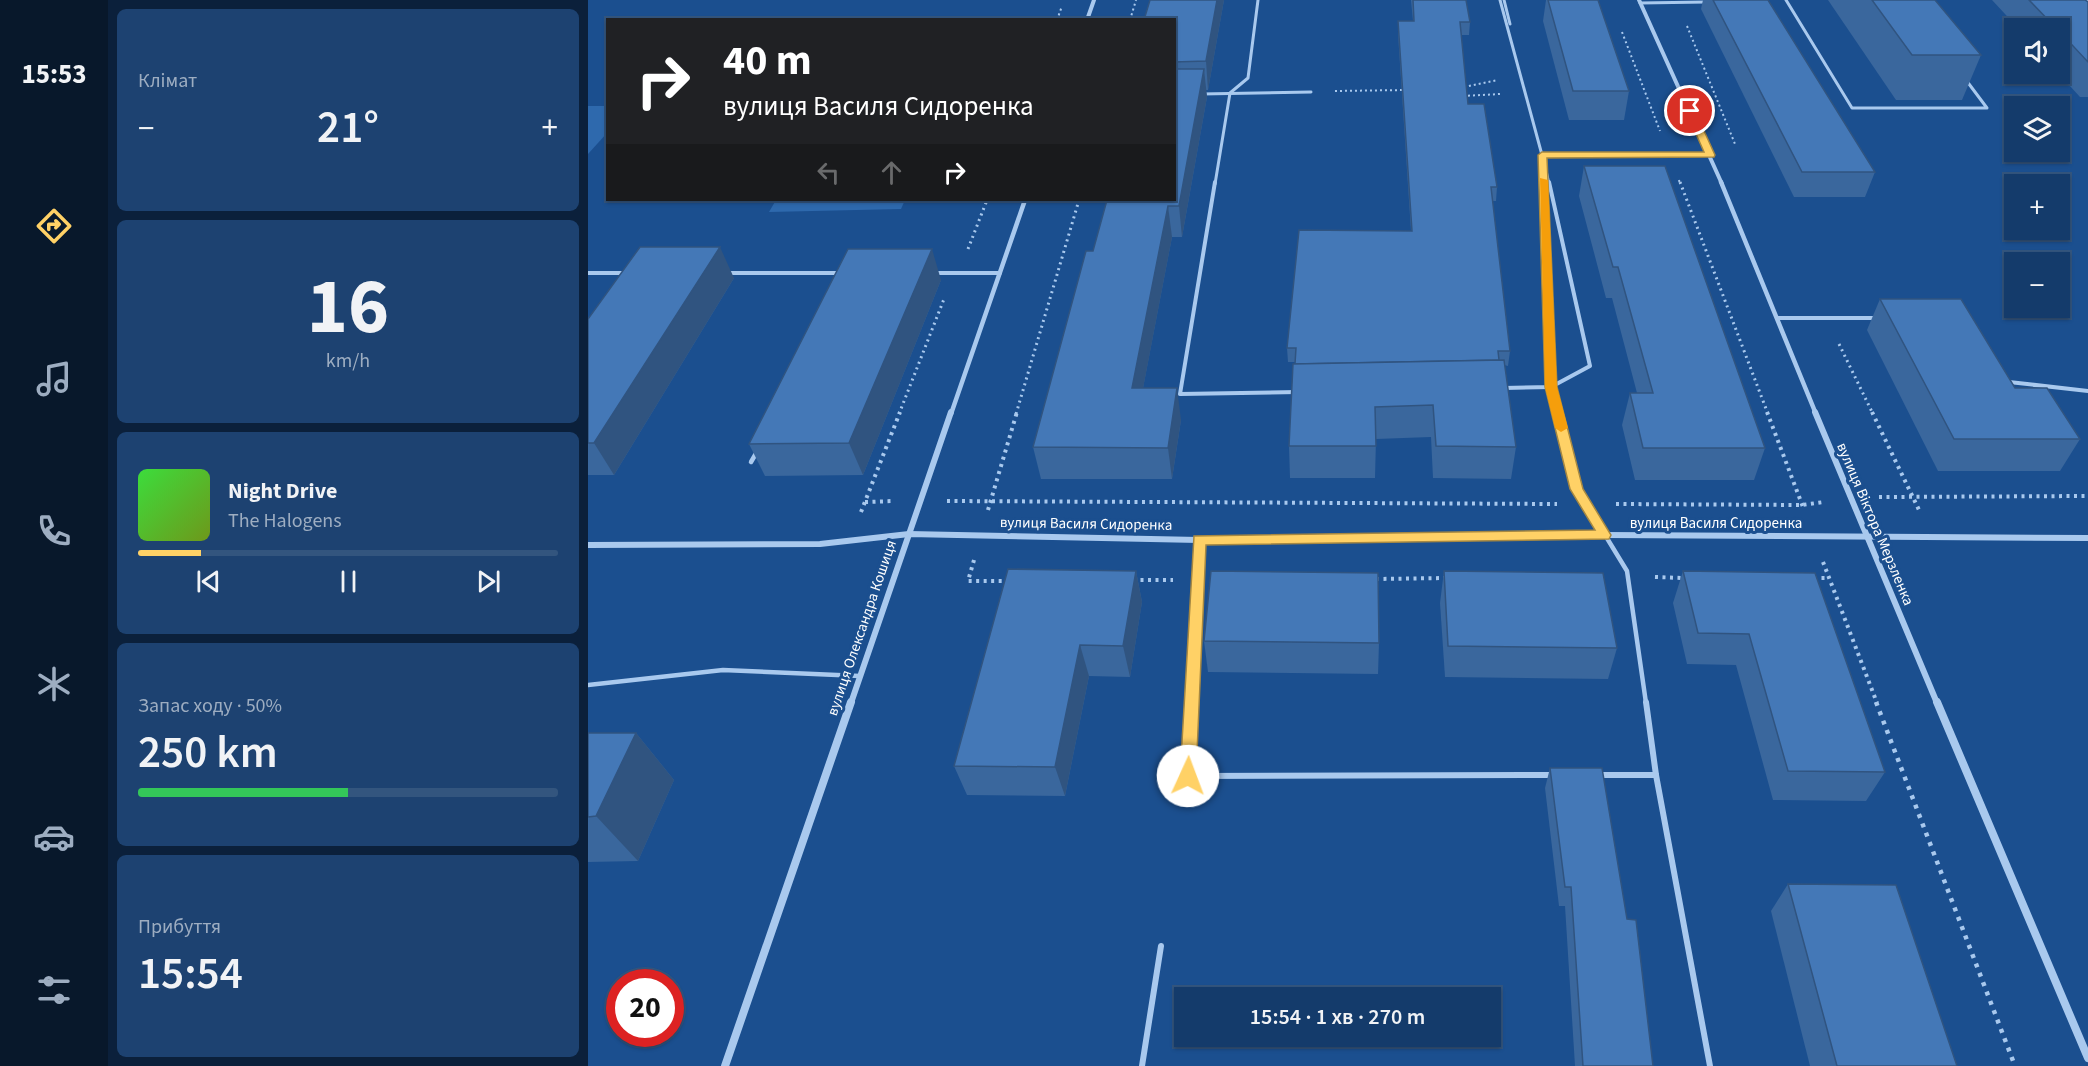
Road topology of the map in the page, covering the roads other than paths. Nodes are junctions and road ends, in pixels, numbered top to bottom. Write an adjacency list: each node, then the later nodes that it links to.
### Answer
1 (1094, 0): 7 (street)
2 (1258, 0): 10 (lane)
3 (1502, 0): 12 (lane); 12 (lane)
4 (1786, 0): 8 (lane)
5 (1639, 2): 6 (lane); 13 (street, вулиця Віктора Мерзленка)
6 (1713, 2)
7 (1088, 18)
8 (1959, 72)
9 (1311, 92): 10 (lane)
10 (1230, 93): 11 (lane); 26 (lane)
11 (1197, 94)
12 (1542, 155): 13 (lane); 24 (lane); 24 (lane)
13 (1710, 155): 21 (street, вулиця Віктора Мерзленка)
14 (1025, 201): 18 (street, вулиця Олександра Кошиця)
15 (588, 273): 19 (lane)
16 (728, 273): 20 (lane)
17 (925, 273): 18 (lane)
18 (1000, 273): 30 (street, вулиця Олександра Кошиця)
19 (628, 282)
20 (841, 284)
21 (1777, 318): 22 (lane); 32 (street, вулиця Віктора Мерзленка)
22 (1885, 318)
23 (2004, 374): 27 (lane)
24 (1551, 387): 25 (lane); 31 (lane)
25 (1503, 388)
26 (1299, 392)
27 (2088, 392)
28 (762, 441): 29 (lane)
29 (751, 462)
30 (909, 534): 34 (street, вулиця Василя Сидоренка); 35 (street, вулиця Василя Сидоренка); 36 (street, вулиця Олександра Кошиця)
31 (1605, 535): 32 (street, вулиця Василя Сидоренка); 34 (street, вулиця Василя Сидоренка); 40 (lane)
32 (1867, 538): 33 (street, вулиця Василя Сидоренка); 42 (street, вулиця Віктора Мерзленка)
33 (2088, 538)
34 (1199, 540): 38 (lane)
35 (588, 545)
36 (860, 676): 37 (lane); 43 (street, вулиця Олександра Кошиця)
37 (588, 685)
38 (1560, 775)
39 (1596, 775): 40 (lane)
40 (1656, 775): 45 (lane)
41 (1161, 946): 44 (lane)
42 (2088, 1058)
43 (725, 1066)
44 (1142, 1066)
45 (1710, 1066)

